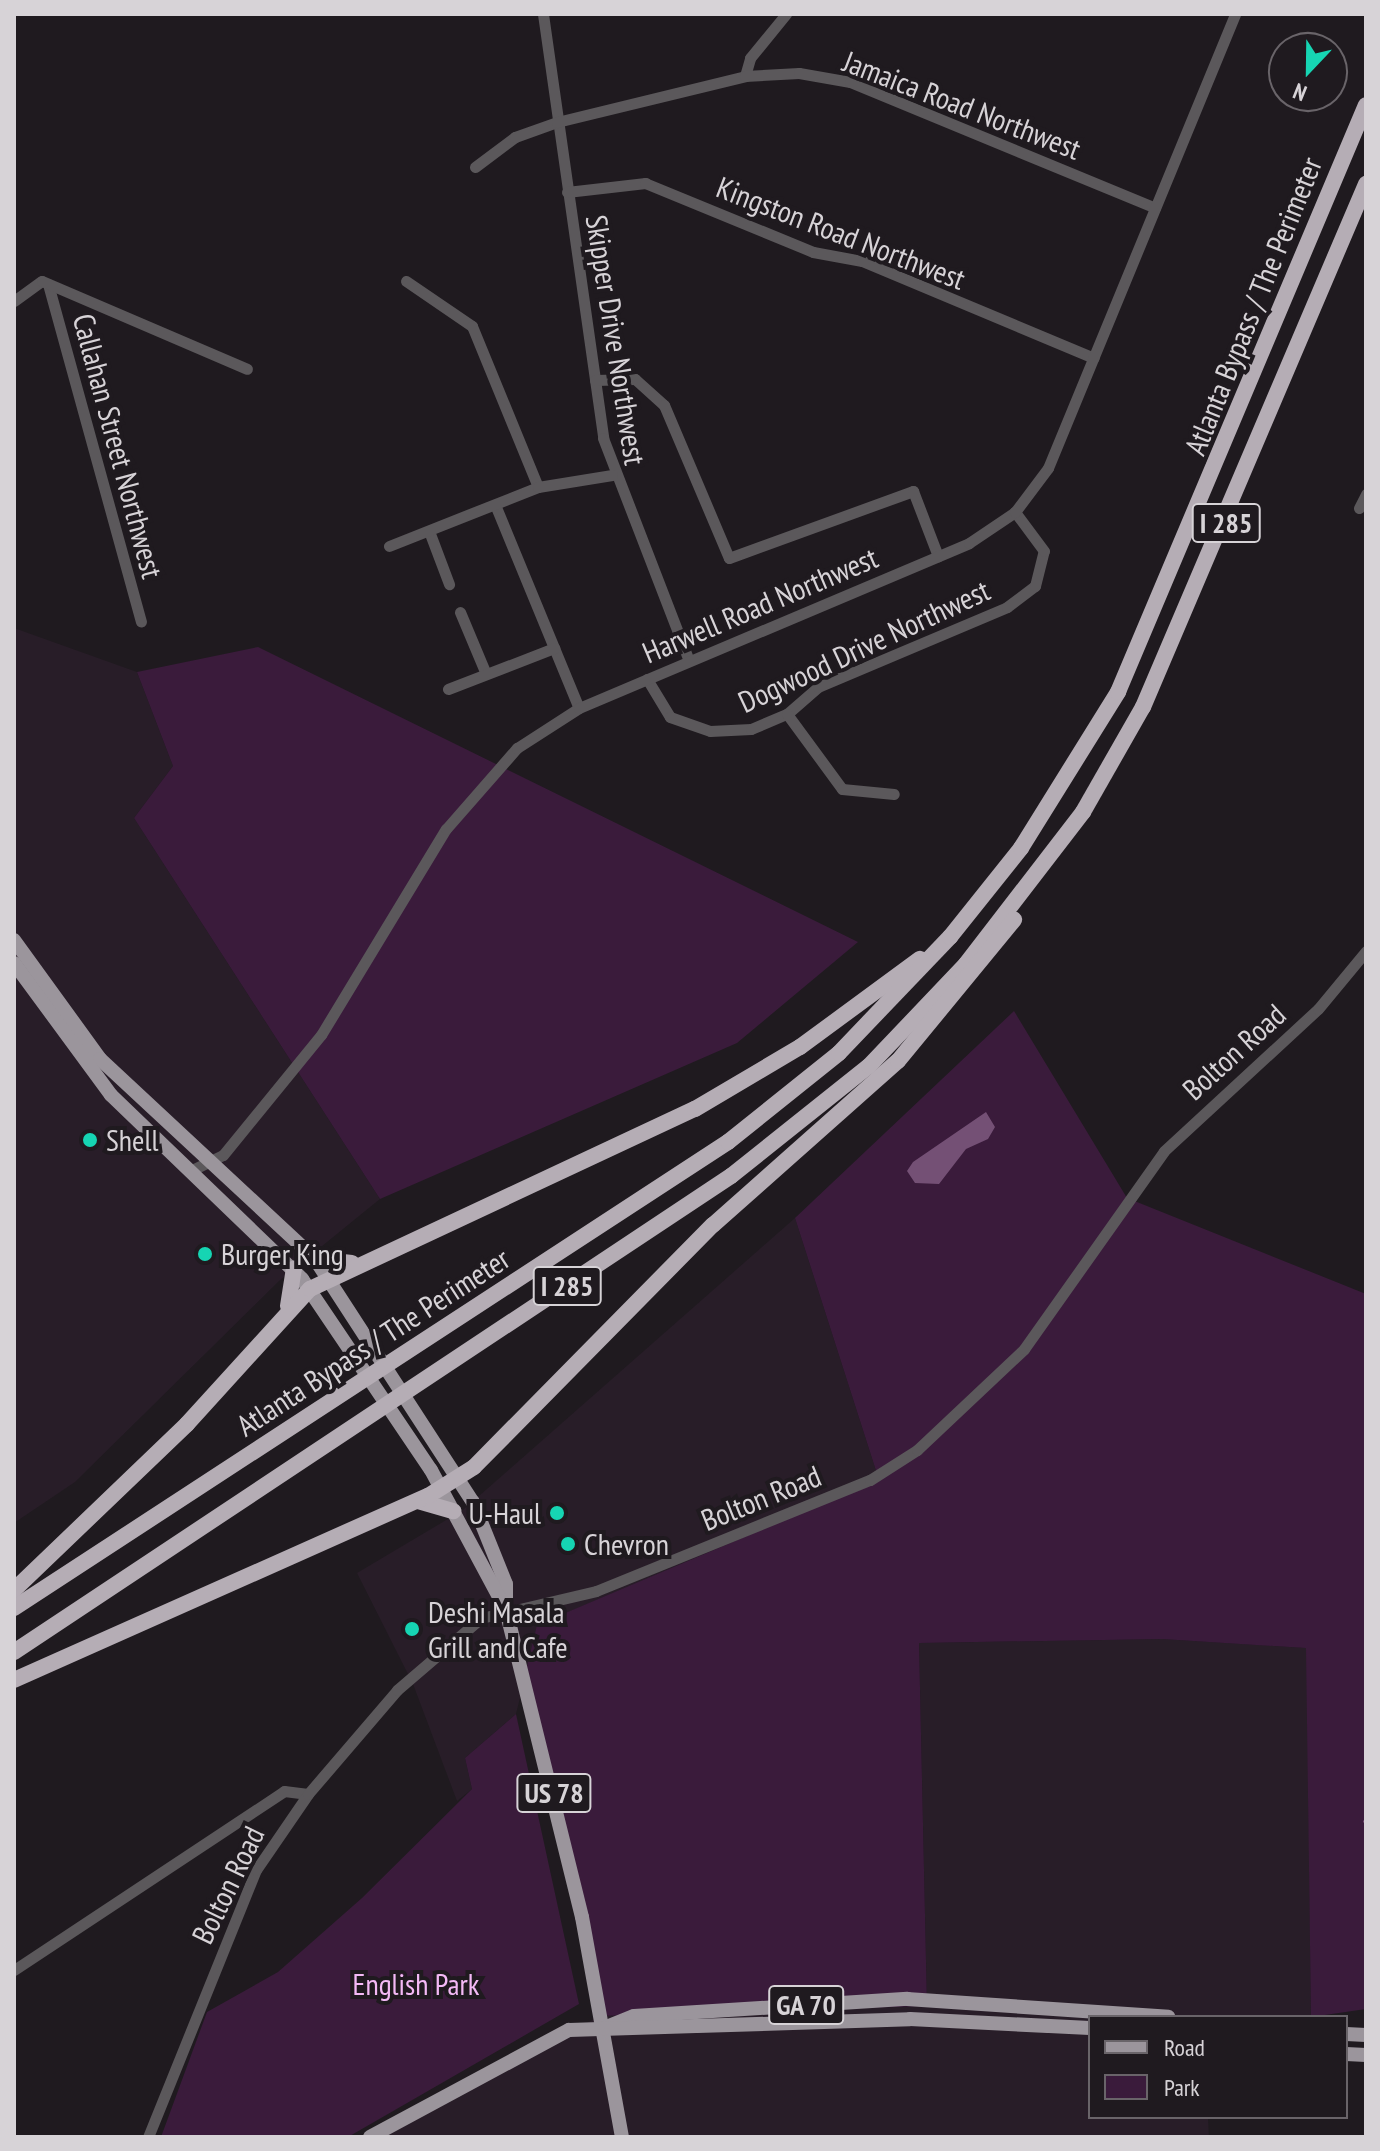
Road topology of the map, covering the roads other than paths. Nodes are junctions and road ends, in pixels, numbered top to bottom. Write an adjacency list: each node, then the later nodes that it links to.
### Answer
1 (543, 14): 6 (street, Skipper Drive Northwest)
2 (786, 14): 4 (street)
3 (1235, 14): 10 (street, Harwell Road Northwest)
4 (745, 76): 6 (street, Jamaica Road Northwest); 10 (street, Jamaica Road Northwest)
5 (1366, 105): 38 (highway, Atlanta Bypass / The Perimeter / I 285)
6 (557, 122): 7 (street, Jamaica Road Northwest); 9 (street, Skipper Drive Northwest)
7 (475, 167)
8 (1366, 184): 37 (highway, Atlanta Bypass / The Perimeter / I 285)
9 (567, 192): 14 (street, Kingston Road Northwest); 16 (street, Skipper Drive Northwest)
10 (1155, 208): 14 (street, Harwell Road Northwest)
11 (406, 281): 18 (street)
12 (48, 284): 13 (street); 15 (street); 28 (street, Callahan Street Northwest)
13 (14, 301)
14 (1094, 358): 22 (street, Harwell Road Northwest)
15 (247, 369)
16 (595, 380): 17 (street, Skipper Drive Northwest); 25 (street)
17 (612, 475): 18 (street); 30 (street, Skipper Drive Northwest)
18 (538, 487): 20 (street)
19 (1366, 494): 21 (street)
20 (496, 507): 23 (street); 29 (street)
21 (1359, 508)
22 (1015, 512): 25 (street, Harwell Road Northwest); 35 (street, Dogwood Drive Northwest)
23 (429, 531): 24 (street); 26 (street)
24 (389, 546)
25 (938, 556): 30 (street, Harwell Road Northwest)
26 (449, 584)
27 (460, 612): 31 (street)
28 (141, 621)
29 (554, 648): 31 (street); 34 (street)
30 (689, 661): 32 (street, Harwell Road Northwest)
31 (486, 674): 33 (street)
32 (647, 679): 34 (street, Harwell Road Northwest); 35 (street, Dogwood Drive Northwest)
33 (448, 689)
34 (579, 708): 42 (street, Harwell Road Northwest)
35 (787, 714): 36 (street)
36 (894, 794)
37 (1058, 849): 50 (highway); 57 (highway, Atlanta Bypass / The Perimeter / I 285)
38 (950, 937): 45 (highway); 55 (highway, Atlanta Bypass / The Perimeter / I 285)
39 (14, 940): 42 (main road, US 78)
40 (1366, 951): 56 (street, Bolton Road)
41 (14, 963): 43 (main road, US 78)
42 (211, 1162): 43 (street, Harwell Road Northwest); 44 (main road, US 78)
43 (192, 1170): 46 (main road, US 78)
44 (315, 1259): 45 (highway); 47 (main road, US 78)
45 (357, 1262): 47 (highway)
46 (294, 1268): 48 (main road, US 78); 49 (highway)
47 (329, 1277): 48 (highway); 50 (main road, US 78)
48 (310, 1289): 49 (highway); 51 (main road, US 78)
49 (288, 1306): 54 (highway)
50 (459, 1477): 51 (highway); 56 (main road, US 78)
51 (442, 1488): 52 (highway); 53 (main road, US 78)
52 (417, 1501): 53 (highway); 58 (highway)
53 (454, 1511): 56 (main road, US 78)
54 (14, 1590)
55 (14, 1608)
56 (506, 1610): 59 (street, Bolton Road); 62 (main road, US 78)
57 (14, 1652)
58 (14, 1680)
59 (308, 1794): 60 (street); 65 (street, Bolton Road)
60 (14, 1970)
61 (1139, 2015): 62 (main road, GA 70)
62 (604, 2028): 63 (main road, GA 70); 64 (main road, US 78); 66 (main road)
63 (1088, 2028)
64 (620, 2135)
65 (148, 2137)
66 (370, 2137)

